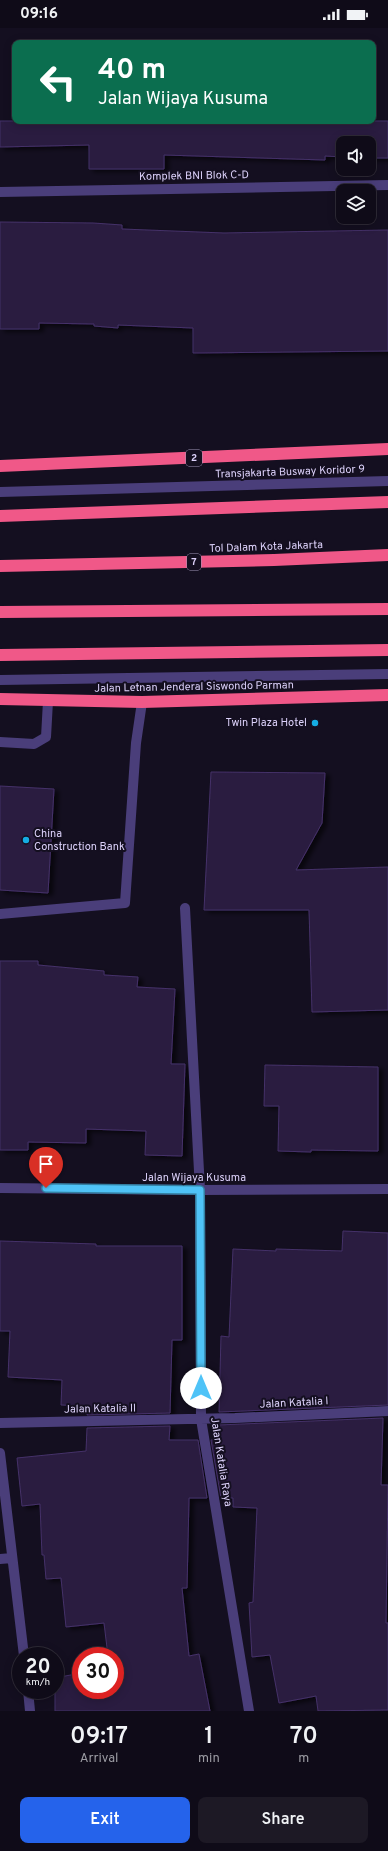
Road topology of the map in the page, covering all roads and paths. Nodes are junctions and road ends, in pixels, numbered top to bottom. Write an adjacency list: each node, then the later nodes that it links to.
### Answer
1 (388, 184): 2 (street, Komplek BNI Blok C-D)
2 (0, 192)
3 (388, 449): 4 (highway, 2)
4 (0, 466)
5 (388, 481): 6 (street, Transjakarta Busway Koridor 9)
6 (0, 492)
7 (388, 502): 8 (highway)
8 (0, 516)
9 (388, 555): 10 (highway, Tol Dalam Kota Jakarta / 7)
10 (0, 566)
11 (388, 609): 12 (highway)
12 (0, 612)
13 (388, 650): 14 (highway)
14 (0, 655)
15 (388, 674): 16 (street)
16 (0, 680)
17 (388, 695): 20 (highway, Jalan Letnan Jenderal Siswondo Parman)
18 (0, 699): 19 (highway, Jalan Letnan Jenderal Siswondo Parman)
19 (48, 701): 20 (highway, Jalan Letnan Jenderal Siswondo Parman); 21 (street)
20 (142, 702): 23 (street)
21 (0, 742)
22 (185, 908): 26 (street, Jalan Katalia Raya)
23 (0, 914)
24 (0, 1188): 26 (street, Jalan Wijaya Kusuma)
25 (388, 1189): 26 (street, Jalan Wijaya Kusuma)
26 (200, 1190): 28 (street, Jalan Katalia Raya)
27 (388, 1411): 28 (street, Jalan Katalia I)
28 (201, 1419): 29 (street, Jalan Katalia II); 36 (street, Jalan Katalia Raya)
29 (0, 1423)
30 (0, 1453): 31 (street)
31 (12, 1558): 32 (street); 33 (street)
32 (0, 1559)
33 (23, 1647)
34 (29, 1699): 35 (street)
35 (30, 1711)
36 (249, 1711)

